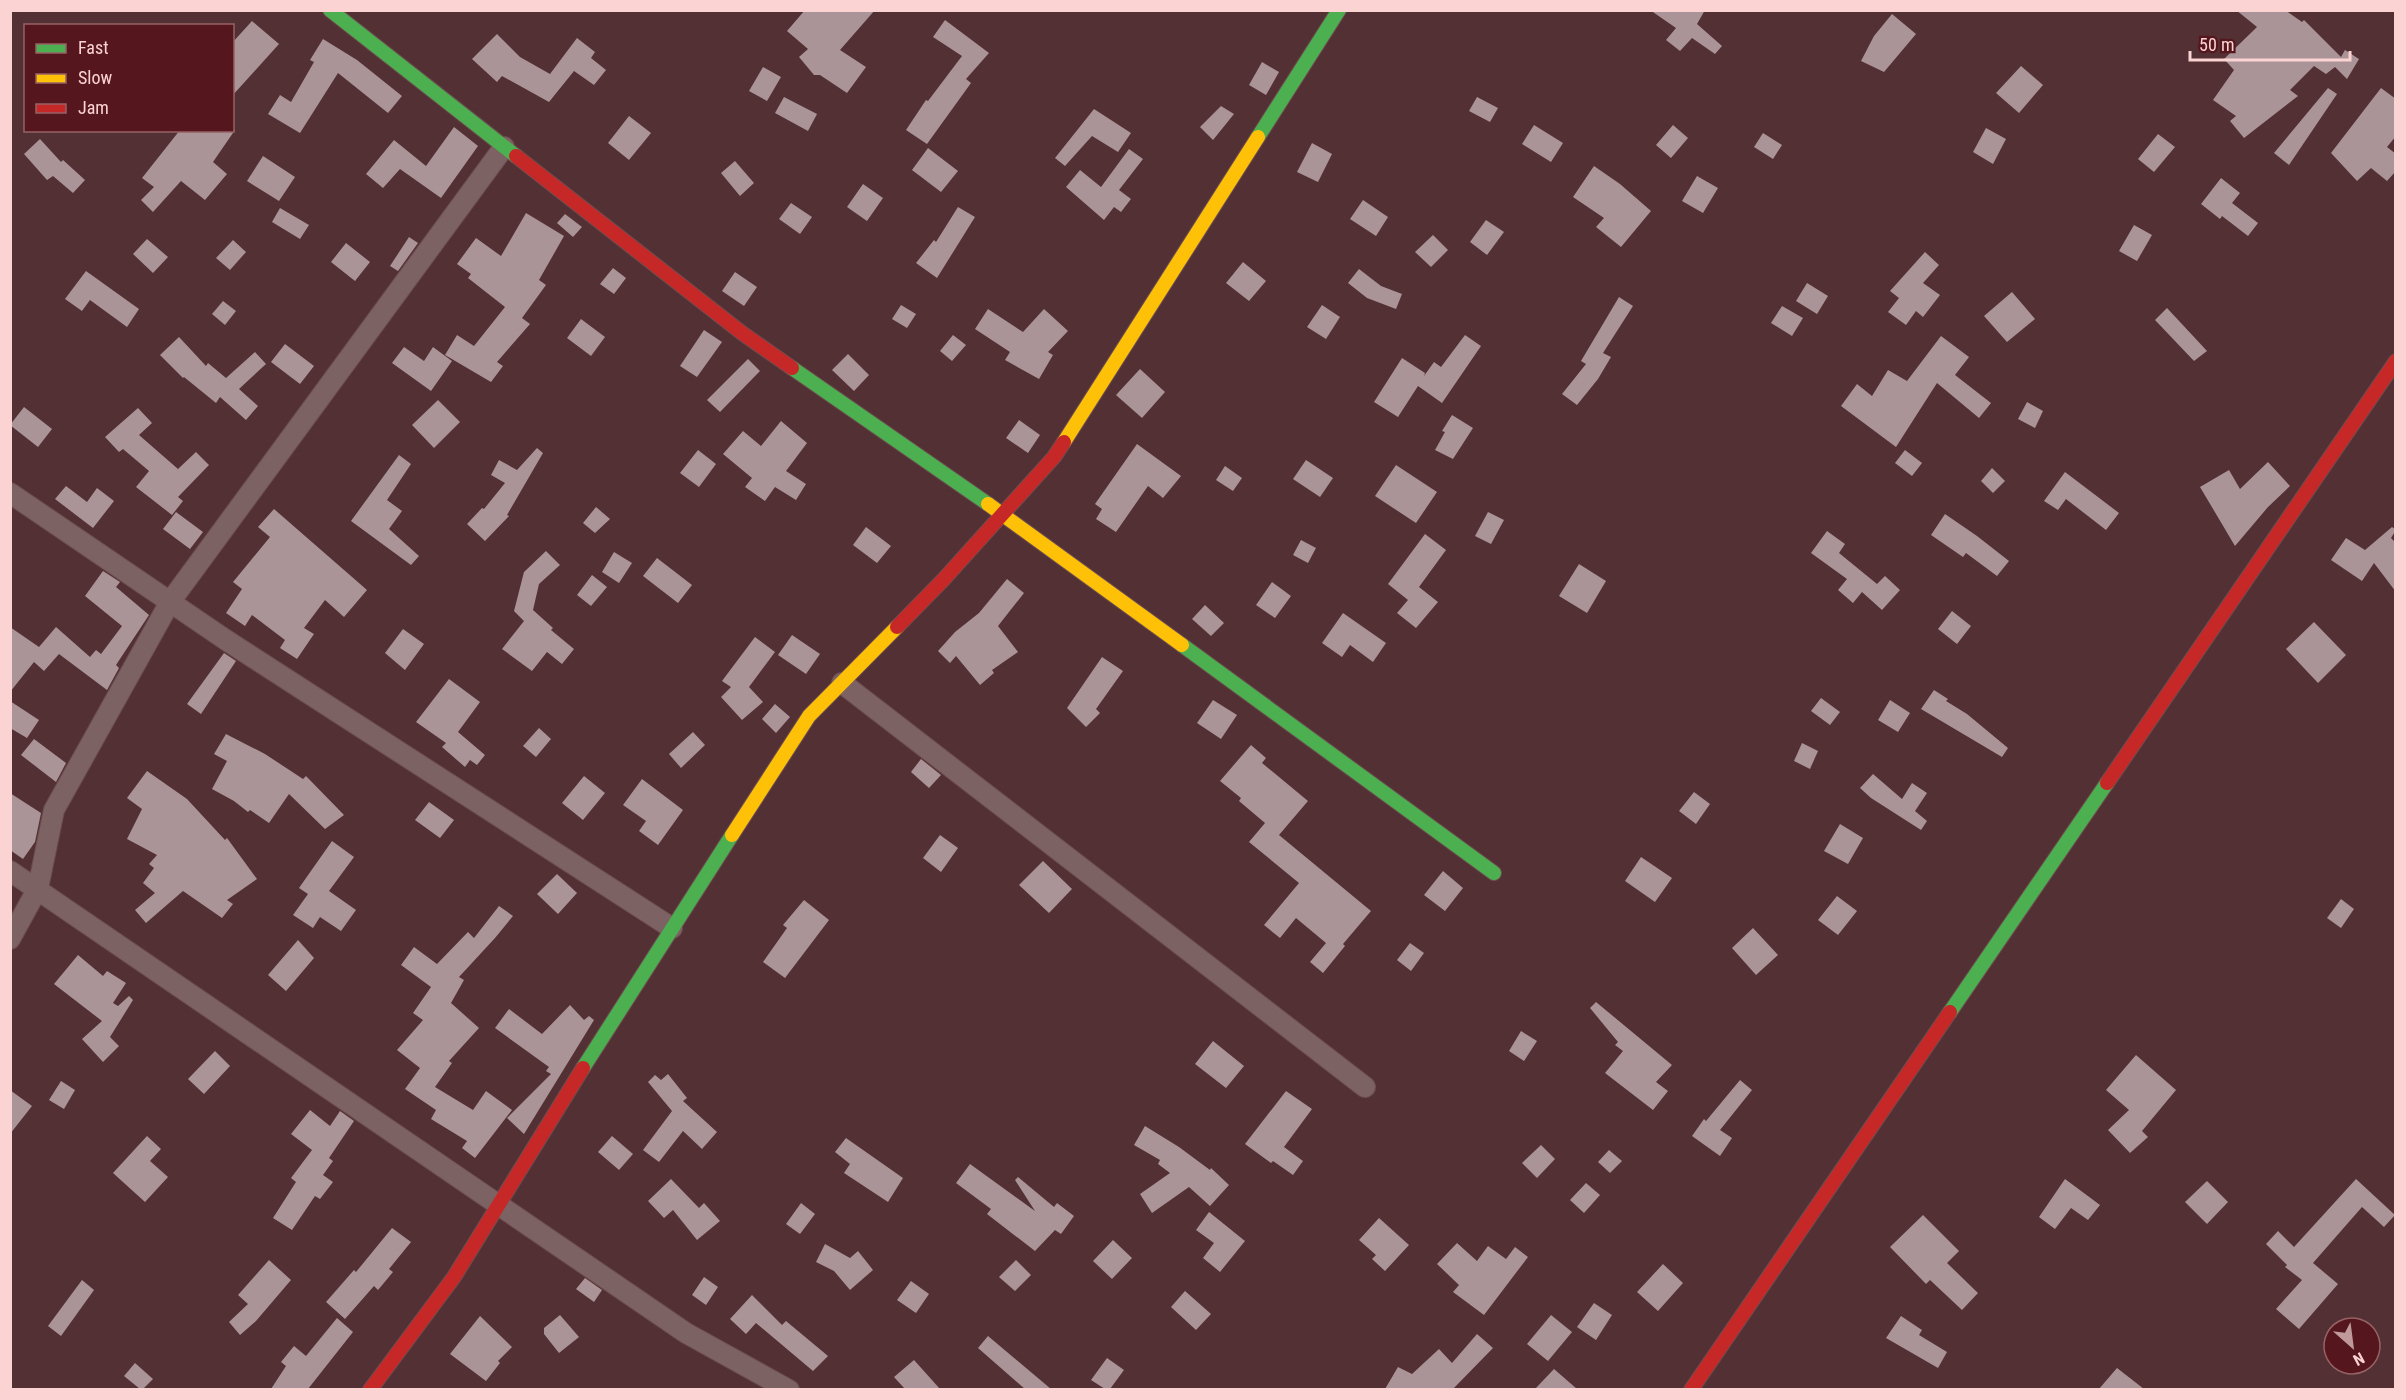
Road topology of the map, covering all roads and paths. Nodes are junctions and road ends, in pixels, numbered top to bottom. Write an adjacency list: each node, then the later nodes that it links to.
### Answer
1 (330, 10): 3 (street)
2 (1339, 10): 6 (street)
3 (504, 147): 6 (street); 7 (street)
4 (2396, 361): 18 (street)
5 (10, 493): 7 (street)
6 (1002, 514): 8 (street); 10 (street)
7 (170, 602): 11 (street); 12 (street)
8 (842, 683): 12 (street); 14 (street)
9 (10, 871): 11 (street)
10 (1494, 873)
11 (38, 888): 13 (street); 15 (street)
12 (672, 928): 15 (street)
13 (10, 939)
14 (1365, 1087)
15 (500, 1205): 16 (street); 17 (street)
16 (370, 1389)
17 (789, 1389)
18 (1691, 1389)

